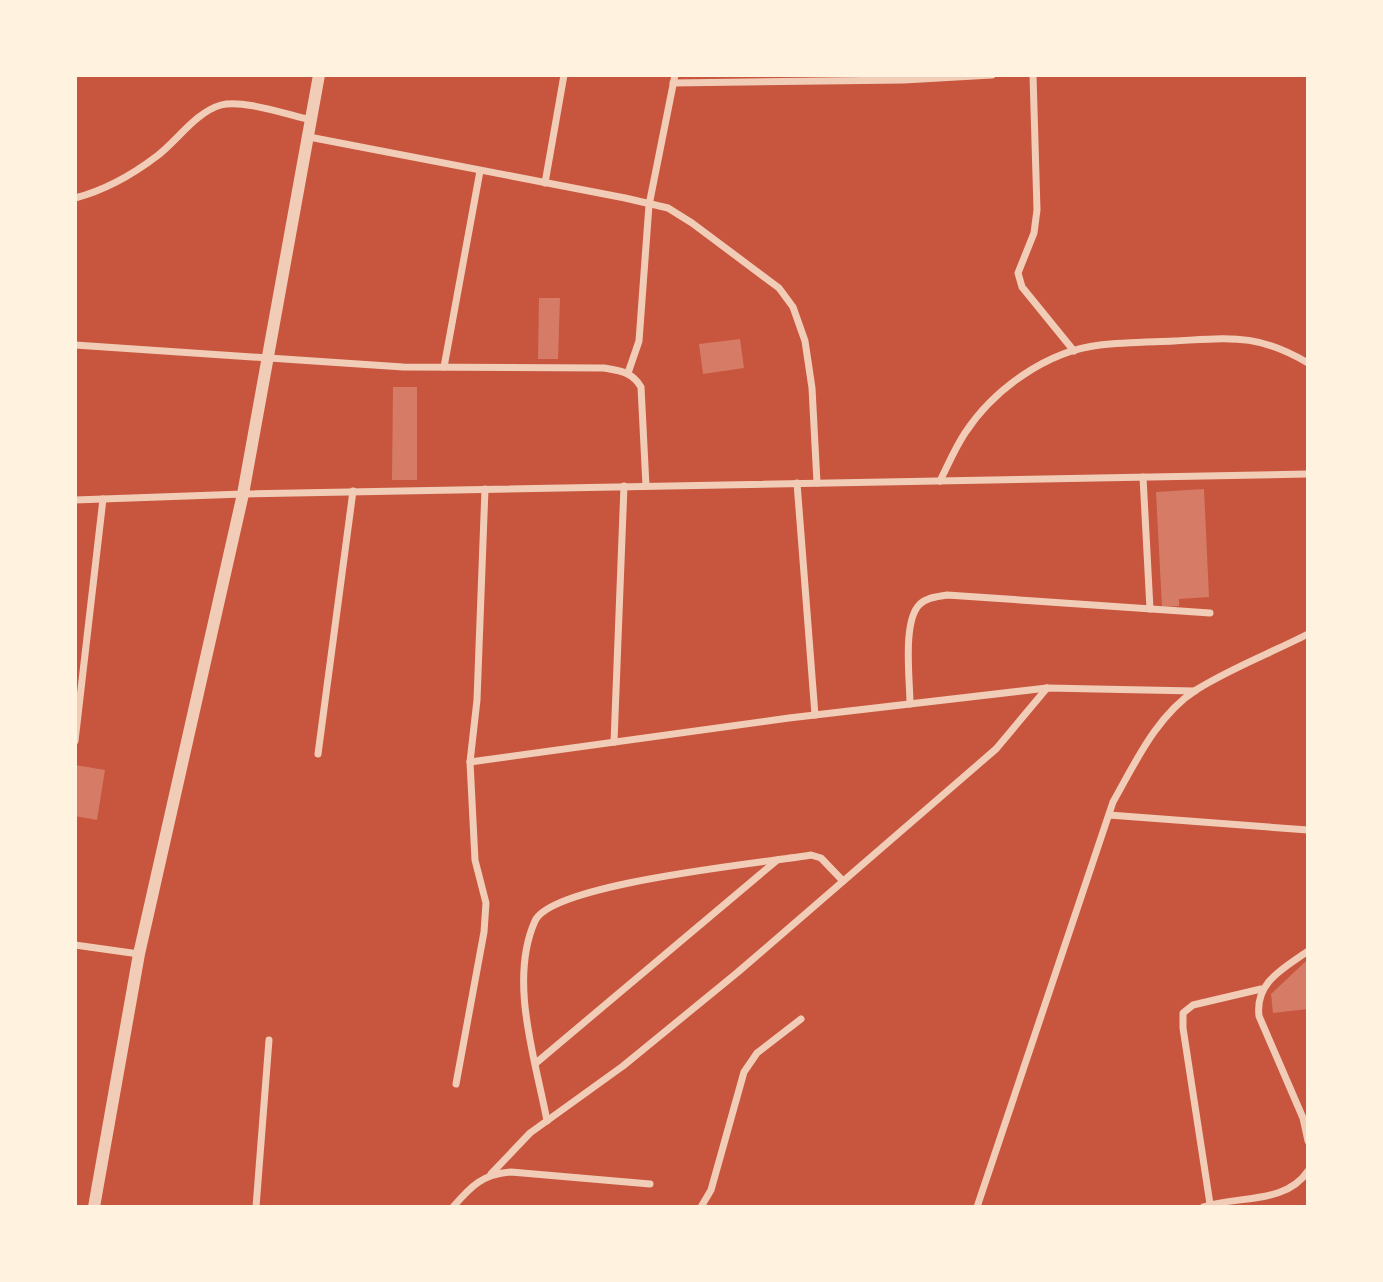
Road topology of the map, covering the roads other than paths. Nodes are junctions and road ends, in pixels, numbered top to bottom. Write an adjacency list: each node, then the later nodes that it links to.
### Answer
1 (319, 75): 7 (street)
2 (564, 75): 10 (street)
3 (684, 75): 6 (street)
4 (992, 75): 6 (street)
5 (1033, 75): 14 (street)
6 (674, 79): 12 (street)
7 (312, 120): 8 (street); 11 (street)
8 (309, 137): 9 (street); 15 (street)
9 (480, 171): 10 (street); 17 (street)
10 (545, 183): 12 (street)
11 (75, 198)
12 (649, 205): 18 (street); 23 (street)
13 (75, 345): 15 (street)
14 (1074, 351): 16 (street); 21 (street)
15 (268, 360): 17 (street); 28 (street)
16 (1308, 363)
17 (444, 367): 18 (street)
18 (628, 373): 25 (street)
19 (1308, 474): 20 (street)
20 (1143, 477): 21 (street); 31 (street)
21 (940, 481): 23 (street)
22 (797, 483): 23 (street); 25 (street); 37 (street)
23 (817, 483)
24 (624, 486): 25 (street); 26 (street); 39 (street)
25 (646, 486)
26 (485, 489): 27 (street); 41 (street)
27 (353, 491): 28 (street); 40 (street)
28 (243, 494): 29 (street); 48 (street)
29 (103, 499): 30 (street); 38 (street)
30 (75, 500)
31 (1150, 609): 32 (street); 36 (street)
32 (1210, 613)
33 (1308, 634): 35 (street)
34 (1047, 688): 35 (street); 36 (street); 45 (street)
35 (1195, 691): 42 (street)
36 (910, 704): 37 (street)
37 (816, 715): 39 (street)
38 (75, 741)
39 (614, 742): 41 (street)
40 (318, 754)
41 (470, 762): 53 (street)
42 (1109, 815): 43 (street); 64 (street)
43 (1308, 830)
44 (776, 860): 45 (street); 52 (street); 52 (street)
45 (843, 881): 54 (street)
46 (75, 944): 48 (street)
47 (1308, 951): 49 (street)
48 (139, 954): 60 (street)
49 (1261, 989): 55 (street); 59 (street)
50 (801, 1019): 63 (street)
51 (269, 1040): 61 (street)
52 (536, 1063): 54 (street)
53 (456, 1084)
54 (547, 1121): 57 (street)
55 (1308, 1141)
56 (1308, 1171): 59 (street)
57 (491, 1174): 58 (street); 62 (street)
58 (650, 1184)
59 (1207, 1206)
60 (94, 1207)
61 (256, 1207)
62 (453, 1207)
63 (701, 1207)
64 (977, 1207)

